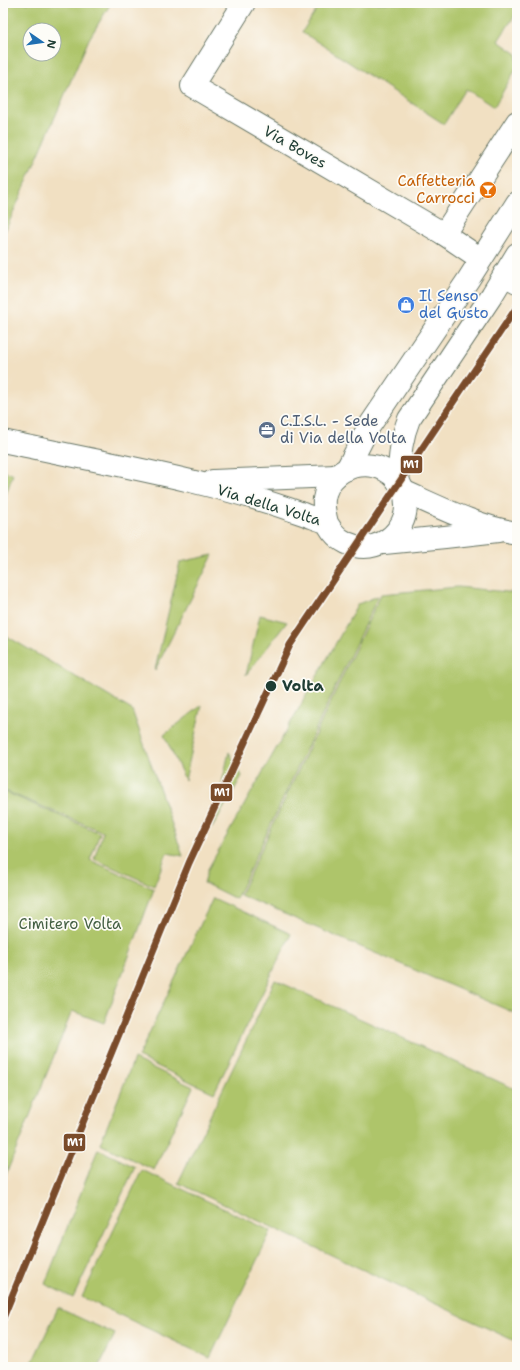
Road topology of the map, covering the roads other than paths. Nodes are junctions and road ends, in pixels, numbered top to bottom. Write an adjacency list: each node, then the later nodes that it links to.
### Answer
1 (244, 3): 4 (main road, Via Boves)
2 (517, 122): 4 (main road)
3 (517, 203): 6 (main road)
4 (444, 234): 6 (main road, Via Boves)
5 (517, 254): 7 (main road)
6 (481, 259): 9 (main road)
7 (511, 279): 11 (main road)
8 (3, 441): 10 (main road, Via della Volta)
9 (341, 473): 10 (main road, Via della Volta); 11 (main road, Via della Volta); 12 (main road, Via della Volta)
10 (192, 482): 12 (main road, Via della Volta)
11 (401, 487): 13 (main road, Via della Volta); 14 (main road)
12 (327, 523): 14 (main road, Via della Volta)
13 (509, 531): 14 (main road, Via della Volta)
14 (384, 543)

